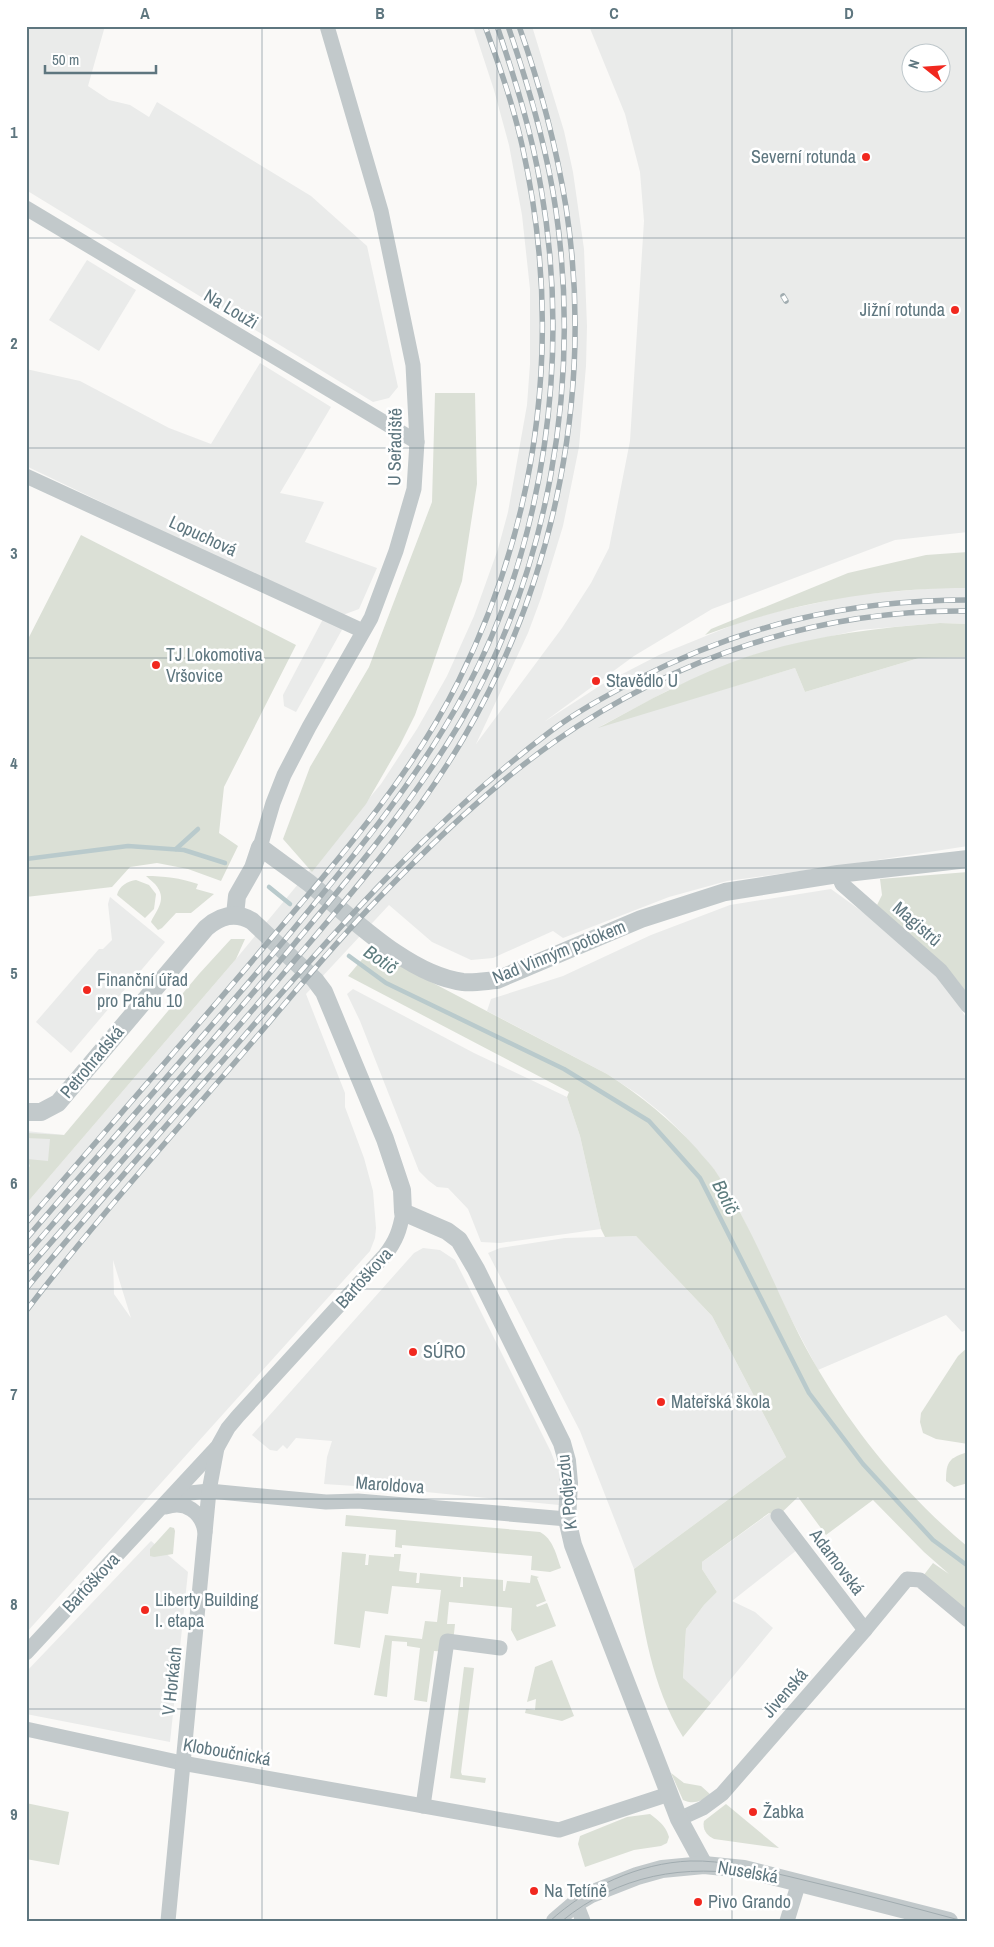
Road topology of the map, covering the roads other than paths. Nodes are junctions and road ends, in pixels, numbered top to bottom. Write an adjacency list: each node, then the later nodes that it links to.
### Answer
1 (327, 26): 3 (street, U Seřadiště)
2 (26, 208): 3 (street, Na Louži)
3 (417, 442): 5 (street, U Seřadiště)
4 (26, 476): 5 (street, Lopuchová)
5 (363, 632): 6 (street, U Seřadiště)
6 (260, 847): 8 (street, Nad Vinným potokem); 9 (street)
7 (968, 859): 8 (street, Nad Vinným potokem)
8 (838, 874): 10 (street, Magistrů)
9 (234, 915): 11 (street, Petrohradská); 12 (street, Bartoškova)
10 (968, 1006)
11 (26, 1112)
12 (403, 1212): 13 (street, Bartoškova); 17 (street, K Podjezdu)
13 (218, 1446): 14 (street, V Horkách); 15 (street, Bartoškova)
14 (210, 1491): 15 (street, Bartoškova); 17 (street, Maroldova); 18 (street, V Horkách)
15 (156, 1512): 18 (street); 22 (street, Bartoškova)
16 (778, 1516): 20 (street, Adamovská)
17 (567, 1519): 25 (street, K Podjezdu)
18 (205, 1535): 24 (street, V Horkách)
19 (968, 1620): 20 (street, Jivenská)
20 (865, 1630): 27 (street, Jivenská)
21 (500, 1648): 26 (street)
22 (26, 1653)
23 (26, 1728): 24 (street, Kloboučnická)
24 (182, 1763): 26 (street, Kloboučnická); 31 (street, V Horkách)
25 (669, 1794): 26 (street, Kloboučnická); 27 (street, K Podjezdu)
26 (423, 1806)
27 (679, 1819): 28 (street, K Podjezdu)
28 (704, 1864): 29 (street, Nuselská); 30 (street, Nuselská)
29 (799, 1882): 34 (street); 35 (street, Nuselská)
30 (576, 1903): 32 (street, Nuselská); 33 (street)
31 (168, 1921)
32 (555, 1921)
33 (583, 1921)
34 (787, 1921)
35 (949, 1921)

